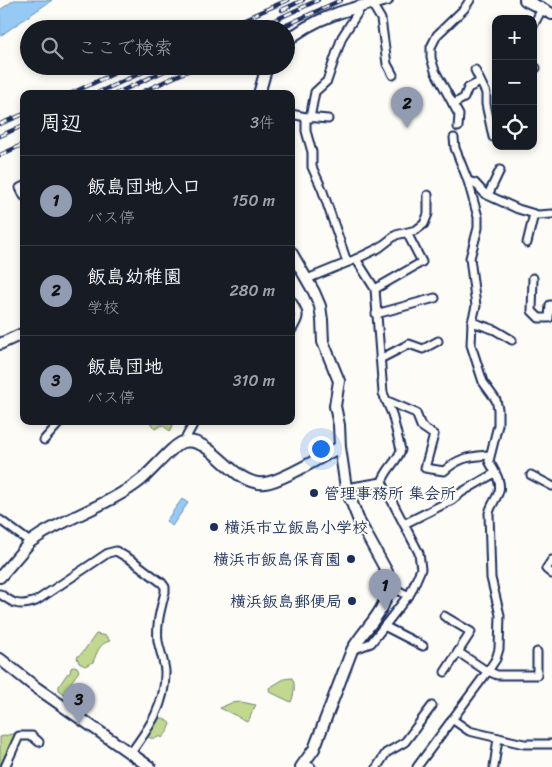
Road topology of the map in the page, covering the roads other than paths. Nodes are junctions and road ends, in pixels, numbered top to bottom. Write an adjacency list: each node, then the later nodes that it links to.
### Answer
1 (387, 0): 4 (street)
2 (470, 0): 14 (street)
3 (525, 0): 5 (street)
4 (367, 5): 8 (street); 11 (street); 16 (street)
5 (542, 9): 6 (street); 7 (street)
6 (552, 14)
7 (537, 18)
8 (295, 35)
9 (475, 70): 12 (street)
10 (265, 75): 13 (street)
11 (393, 75)
12 (480, 82): 14 (street); 19 (street)
13 (261, 90)
14 (453, 104): 18 (street)
15 (295, 115): 16 (street)
16 (308, 118): 17 (street); 31 (street)
17 (328, 119)
18 (458, 127)
19 (492, 132)
20 (454, 138): 22 (street)
21 (500, 170): 24 (street)
22 (468, 181): 24 (street); 39 (street)
23 (428, 195): 27 (street)
24 (488, 195): 25 (street)
25 (534, 214): 26 (street); 28 (street)
26 (552, 214)
27 (407, 232): 30 (street); 34 (street)
28 (527, 243)
29 (295, 259): 33 (street)
30 (356, 259): 31 (street); 34 (street)
31 (347, 262): 33 (street)
32 (533, 278): 36 (street)
33 (307, 280): 51 (street)
34 (375, 289): 38 (street)
35 (435, 298): 38 (street)
36 (552, 305)
37 (295, 307): 40 (street)
38 (376, 314): 45 (street)
39 (472, 322): 42 (street); 52 (street)
40 (295, 325)
41 (20, 335): 44 (street)
42 (512, 340)
43 (438, 341): 45 (street)
44 (0, 344)
45 (380, 358): 46 (street)
46 (385, 400): 52 (street); 55 (street)
47 (57, 425): 49 (street)
48 (193, 425): 50 (street)
49 (44, 440)
50 (184, 441): 51 (street); 60 (street)
51 (340, 447): 57 (street)
52 (489, 455): 53 (street)
53 (495, 473): 59 (street); 74 (street)
54 (531, 475): 56 (street)
55 (382, 482): 57 (street); 59 (street)
56 (552, 486)
57 (346, 488): 64 (street)
58 (0, 520): 60 (street)
59 (404, 524): 66 (street)
60 (30, 542): 63 (street)
61 (552, 560): 62 (street)
62 (552, 574)
63 (0, 578)
64 (388, 585): 66 (street); 70 (street)
65 (0, 594): 81 (street)
66 (409, 596): 68 (street)
67 (444, 616): 71 (street)
68 (384, 626): 69 (street); 70 (street)
69 (423, 646)
70 (352, 650): 82 (street)
71 (458, 652): 74 (street); 75 (street)
72 (537, 652): 74 (street)
73 (0, 659): 81 (street)
74 (488, 671): 77 (street)
75 (445, 672)
76 (432, 706): 85 (street)
77 (452, 719): 78 (street); 86 (street)
78 (498, 738): 80 (street); 87 (street)
79 (40, 742): 83 (street)
80 (552, 744)
81 (130, 754): 84 (street)
82 (306, 766)
83 (5, 767)
84 (150, 767)
85 (377, 767)
86 (417, 767)
87 (494, 767)

